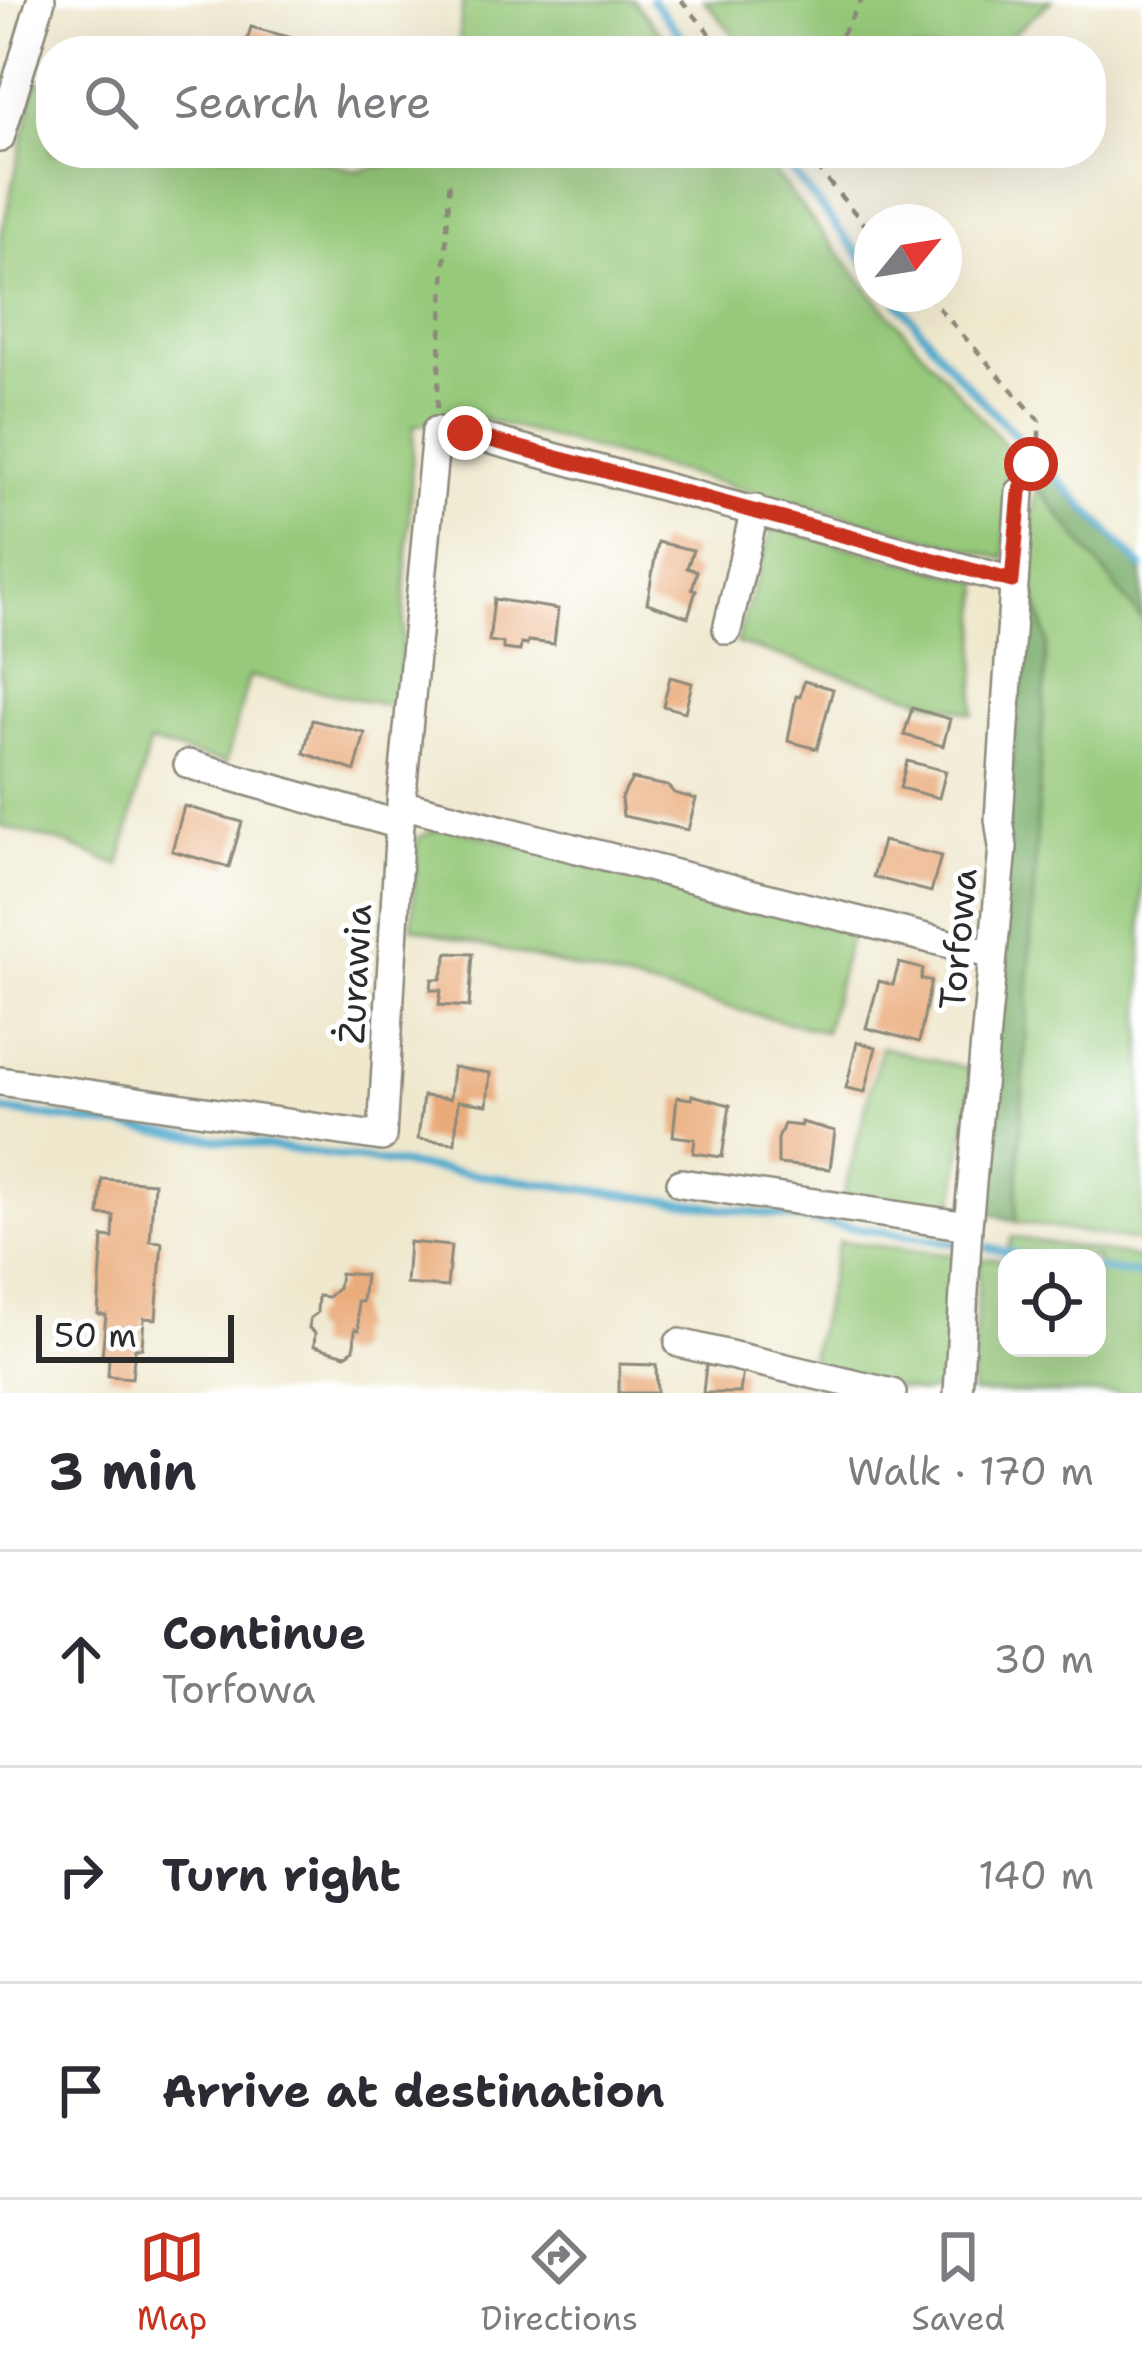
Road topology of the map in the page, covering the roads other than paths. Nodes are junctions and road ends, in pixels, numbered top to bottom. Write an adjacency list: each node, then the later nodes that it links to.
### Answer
1 (41, 0): 2 (street)
2 (0, 138)
3 (1020, 492): 5 (street, Torfowa)
4 (755, 509): 5 (street); 6 (street); 8 (street, Żurawia)
5 (1012, 581): 9 (street, Torfowa)
6 (727, 630)
7 (188, 764): 8 (street)
8 (401, 815): 9 (street); 10 (street, Żurawia)
9 (993, 955): 12 (street, Torfowa)
10 (0, 1081)
11 (681, 1183): 12 (street)
12 (968, 1226): 15 (street, Torfowa)
13 (679, 1343): 14 (street)
14 (892, 1393)
15 (958, 1393)

